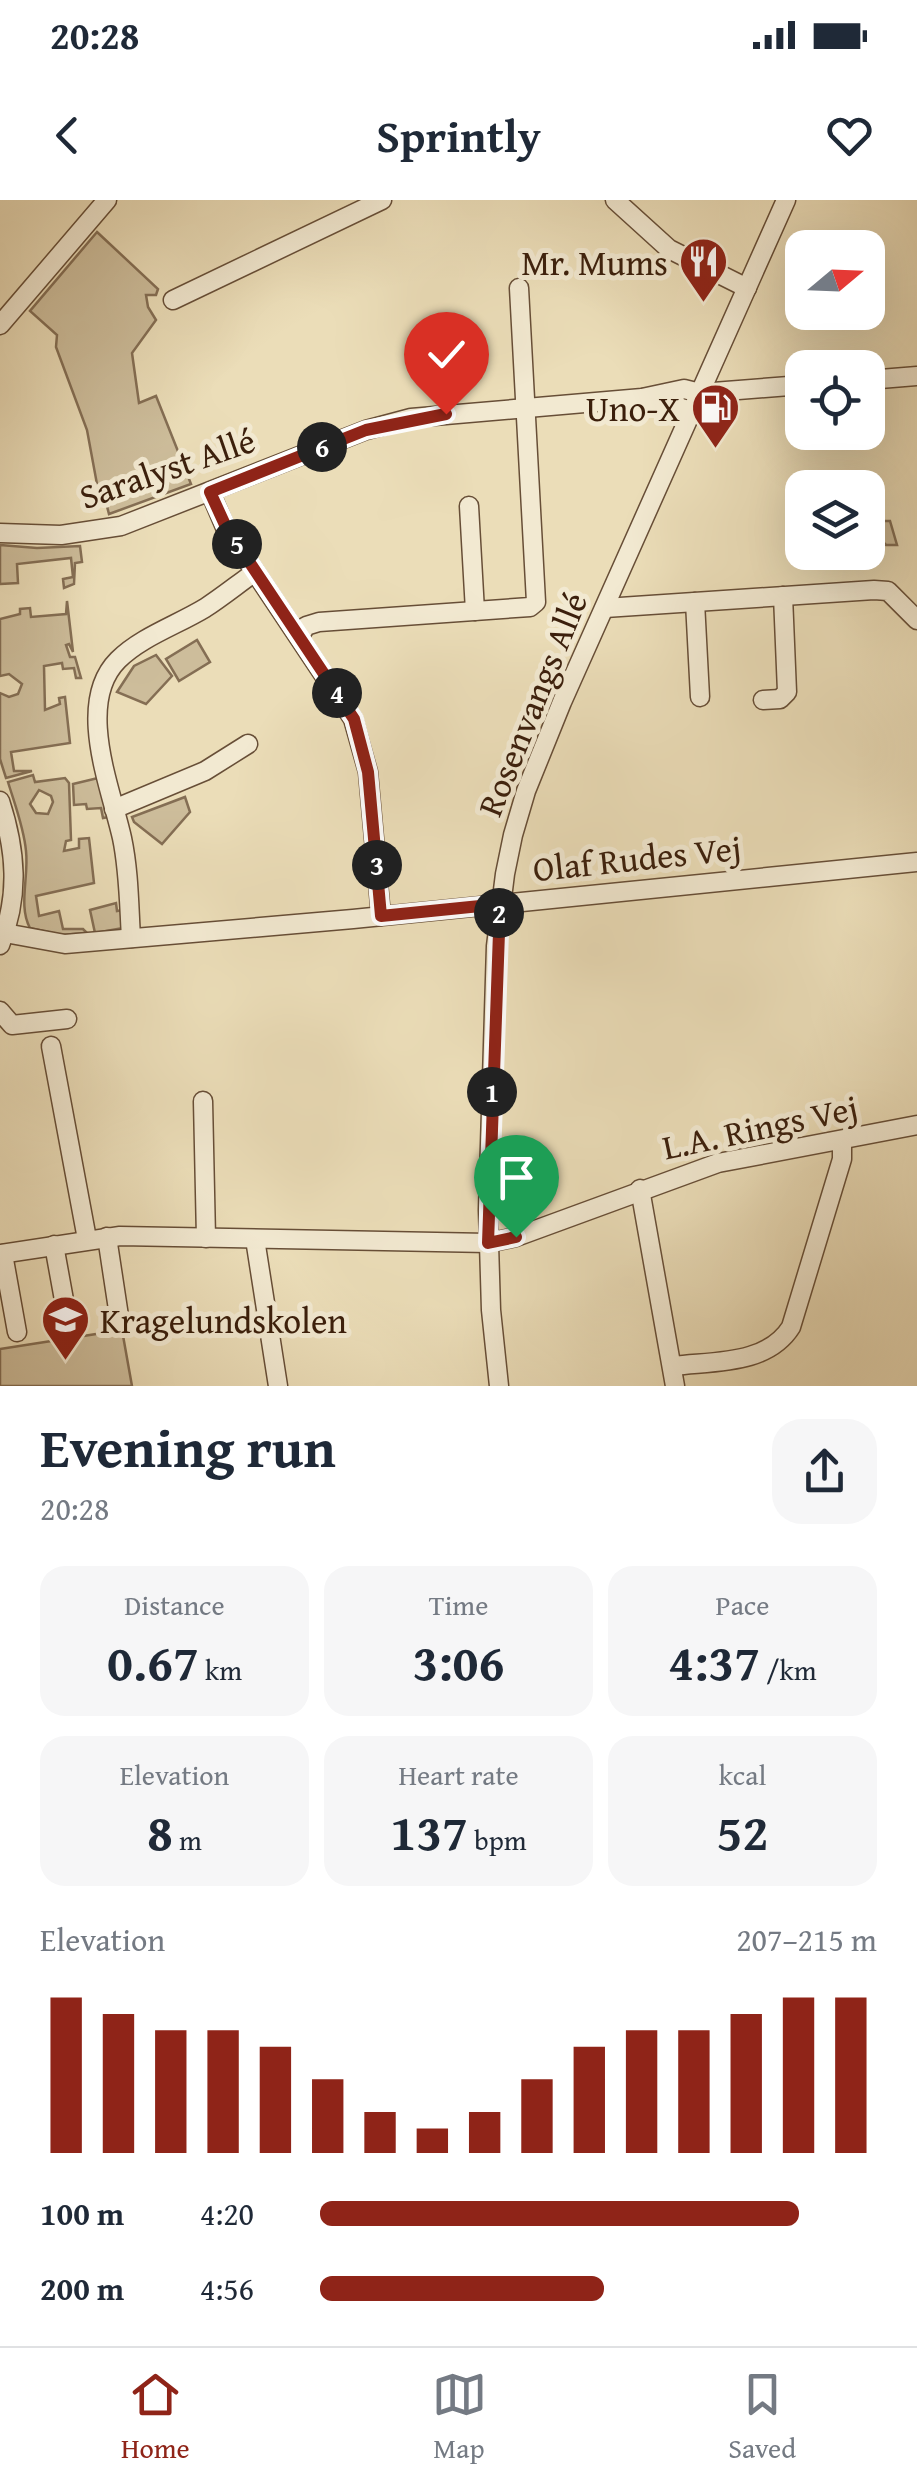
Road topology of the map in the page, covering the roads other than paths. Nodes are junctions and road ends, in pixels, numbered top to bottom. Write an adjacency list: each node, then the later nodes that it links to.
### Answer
1 (107, 200): 8 (street)
2 (382, 200): 7 (street)
3 (615, 200): 6 (street)
4 (786, 200): 6 (street, Rosenvangs Allé)
5 (519, 288): 13 (street)
6 (747, 288): 12 (street, Rosenvangs Allé)
7 (173, 300)
8 (0, 325)
9 (917, 376): 10 (street)
10 (885, 379)
11 (785, 388): 12 (street, Saralyst Allé)
12 (696, 402): 13 (street, Saralyst Allé); 20 (street, Rosenvangs Allé)
13 (527, 408): 14 (street, Saralyst Allé); 21 (street)
14 (210, 492): 16 (street, Saralyst Allé); 17 (street)
15 (470, 506): 21 (street)
16 (0, 533)
17 (255, 572): 23 (street); 28 (street)
18 (783, 596): 19 (street); 22 (street); 25 (street)
19 (695, 602): 20 (street); 24 (street)
20 (606, 608): 30 (street, Rosenvangs Allé)
21 (475, 610): 23 (street)
22 (917, 620)
23 (299, 637): 31 (street)
24 (700, 697)
25 (763, 700)
26 (248, 744): 28 (street)
27 (0, 801): 33 (street)
28 (114, 809): 32 (street)
29 (917, 862): 30 (street, Olaf Rudes Vej)
30 (500, 904): 31 (street, Olaf Rudes Vej); 45 (street, Rosenvangs Allé)
31 (381, 916): 32 (street, Olaf Rudes Vej)
32 (131, 938): 33 (street, Olaf Rudes Vej)
33 (3, 939)
34 (0, 1011): 35 (street)
35 (67, 1019)
36 (52, 1046): 43 (street)
37 (202, 1101): 42 (street)
38 (917, 1125): 39 (street, L.A. Rings Vej)
39 (842, 1142): 40 (street, L.A. Rings Vej); 51 (street)
40 (640, 1189): 45 (street, L.A. Rings Vej); 51 (street)
41 (107, 1237): 42 (street, L.A. Rings Vej); 43 (street, L.A. Rings Vej); 48 (street)
42 (206, 1238): 44 (street, L.A. Rings Vej)
43 (87, 1239): 46 (street, L.A. Rings Vej)
44 (255, 1239): 45 (street, L.A. Rings Vej); 52 (street)
45 (488, 1243): 53 (street, Rosenvangs Allé)
46 (54, 1245): 47 (street, L.A. Rings Vej); 49 (street)
47 (2, 1254): 50 (street, L.A. Rings Vej)
48 (119, 1316)
49 (68, 1322)
50 (16, 1332)
51 (674, 1366): 54 (street)
52 (278, 1386)
53 (499, 1386)
54 (675, 1386)

